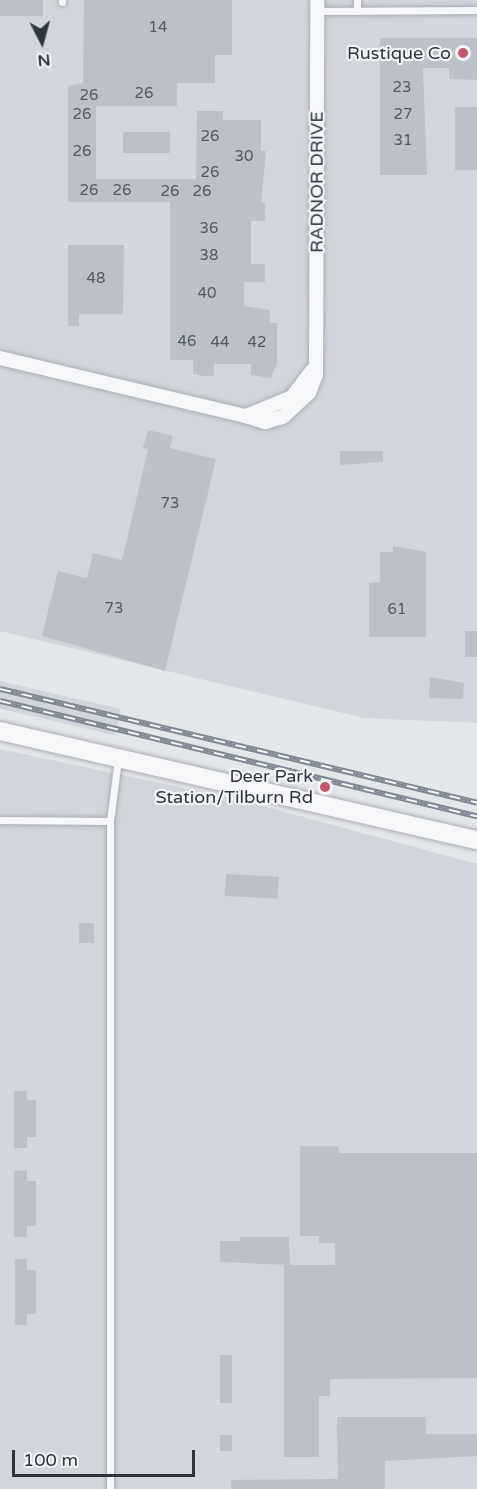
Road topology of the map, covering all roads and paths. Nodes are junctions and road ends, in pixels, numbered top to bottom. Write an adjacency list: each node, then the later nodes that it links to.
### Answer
1 (357, 0): 4 (lane)
2 (317, 6): 4 (lane); 5 (street, RADNOR DRIVE)
3 (477, 10): 4 (lane)
4 (357, 11)
5 (0, 358)
6 (0, 731): 7 (street)
7 (119, 756): 9 (lane); 10 (street)
8 (0, 820): 9 (lane)
9 (110, 821): 11 (lane)
10 (477, 840)
11 (110, 1489)

